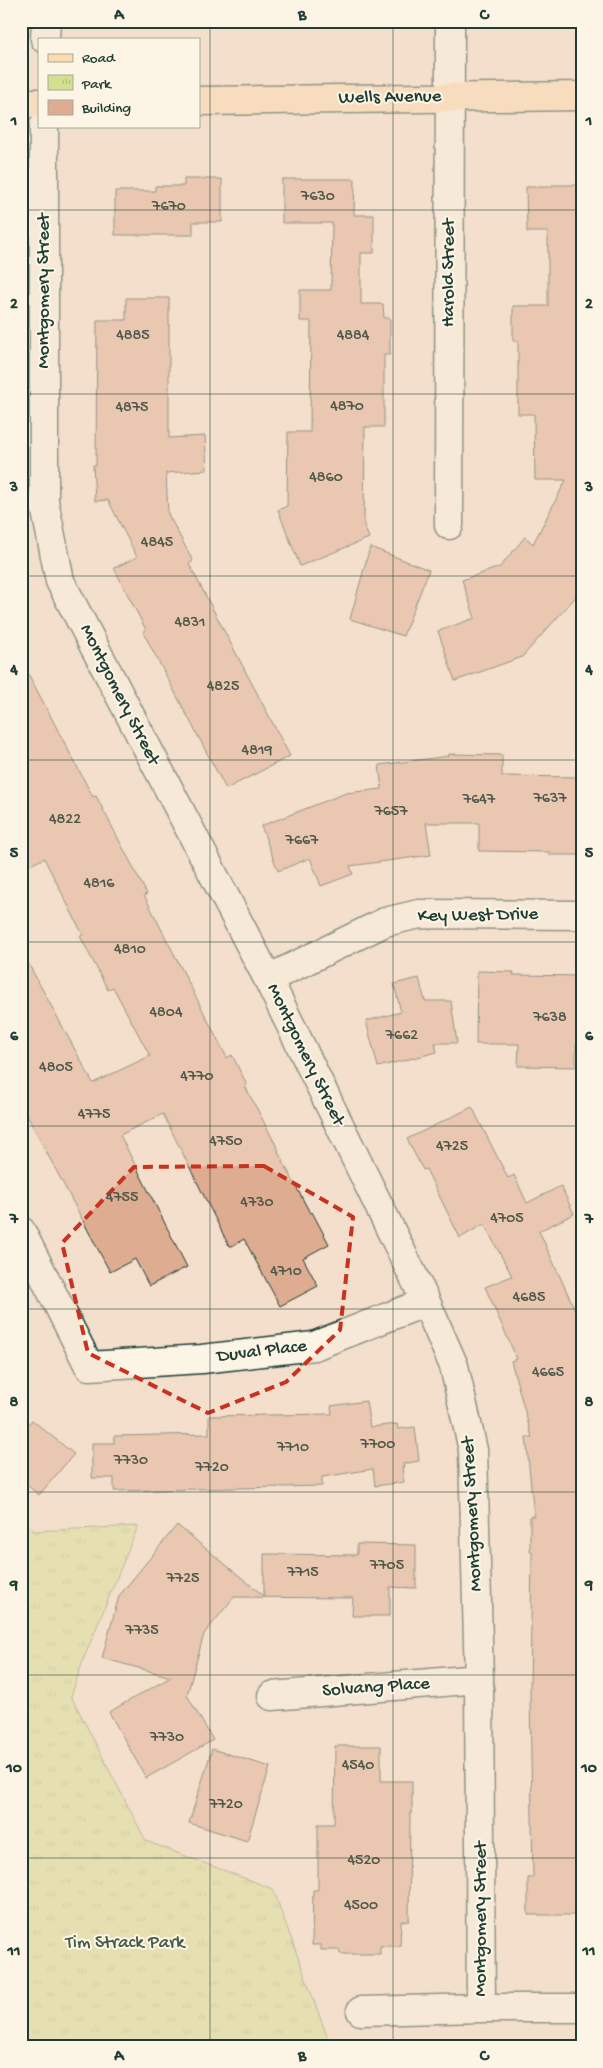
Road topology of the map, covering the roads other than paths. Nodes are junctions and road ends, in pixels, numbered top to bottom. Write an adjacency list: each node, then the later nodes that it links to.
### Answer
1 (46, 21): 3 (street)
2 (450, 21): 5 (street, Harold Street)
3 (45, 38)
4 (582, 96): 5 (main road, Wells Avenue)
5 (449, 97): 6 (main road, Wells Avenue); 10 (street, Harold Street)
6 (200, 101)
7 (21, 103): 8 (main road)
8 (38, 103)
9 (44, 128): 12 (street, Montgomery Street)
10 (449, 524)
11 (582, 915): 12 (street, Key West Drive)
12 (268, 979): 14 (street, Montgomery Street)
13 (21, 1231): 14 (street, Duval Place)
14 (426, 1302): 15 (street, Montgomery Street)
15 (479, 1680): 16 (street, Solvang Place); 17 (street, Montgomery Street)
16 (272, 1696)
17 (481, 2008): 18 (street); 19 (street)
18 (582, 2008)
19 (361, 2011)

